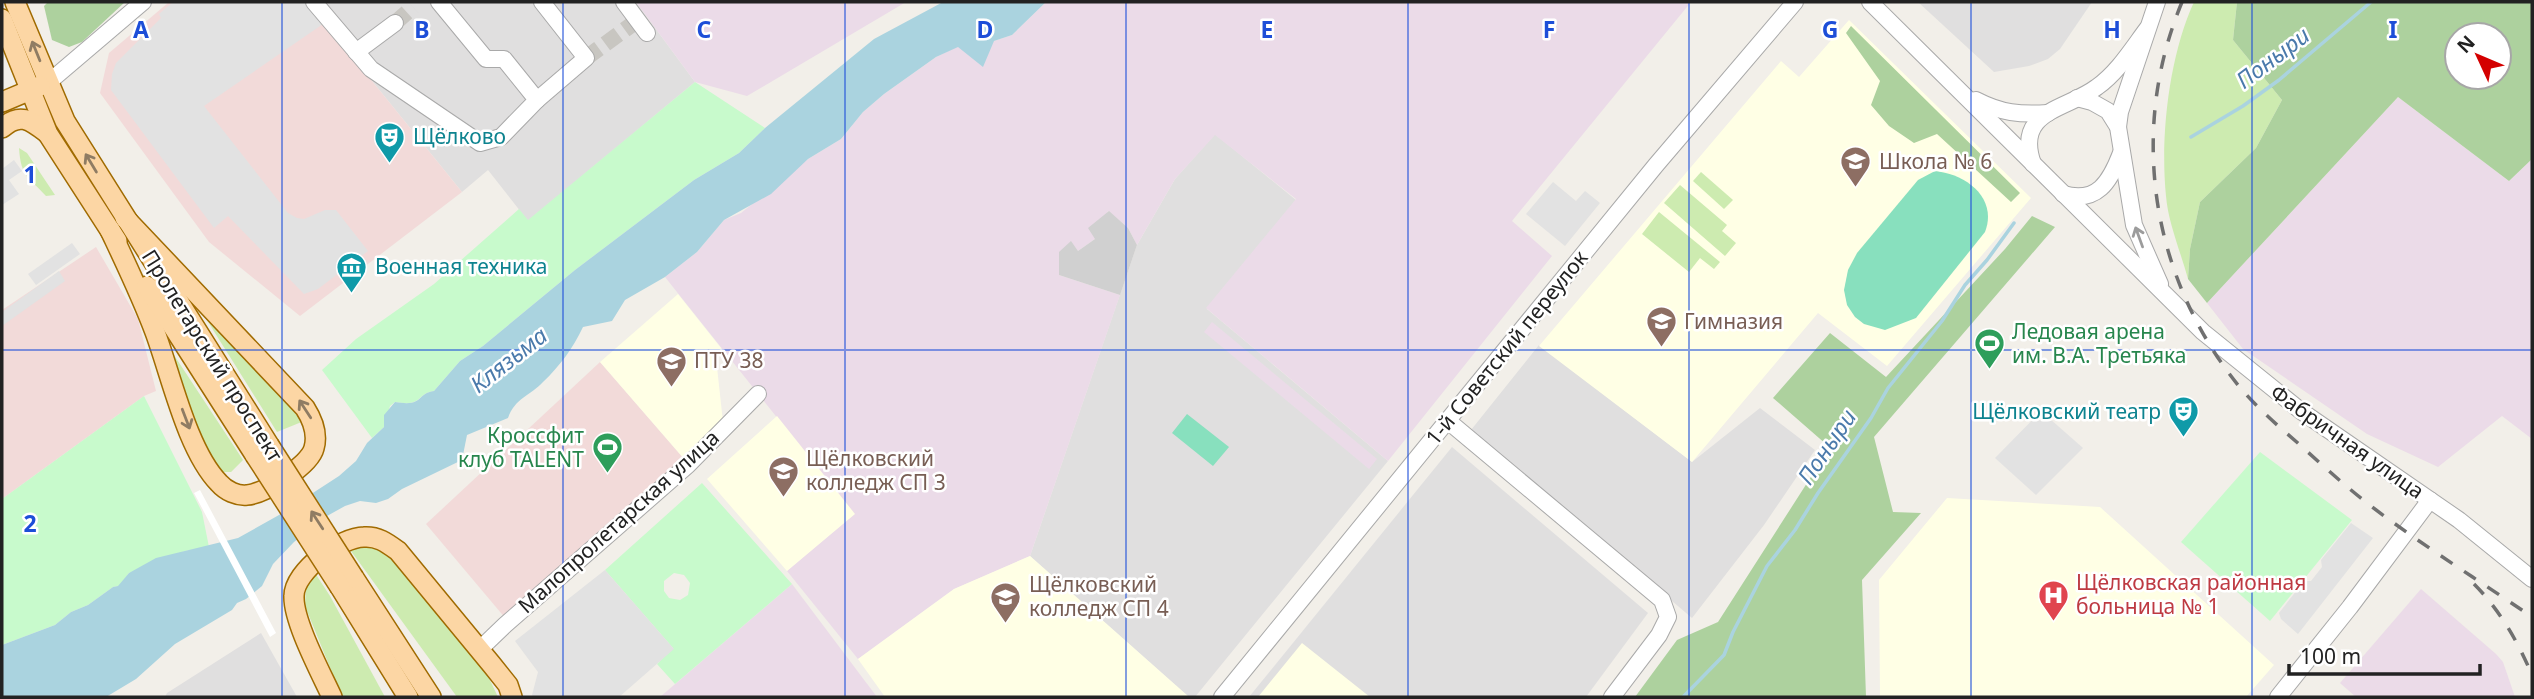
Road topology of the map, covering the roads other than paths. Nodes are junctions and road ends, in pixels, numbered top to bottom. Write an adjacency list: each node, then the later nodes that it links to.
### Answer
1 (15, 2): 15 (main road, Пролетарский проспект, one-way to 1)
2 (143, 2): 15 (street)
3 (314, 2): 14 (street)
4 (439, 2): 19 (street)
5 (542, 2): 19 (street)
6 (624, 2): 13 (street)
7 (1794, 2): 31 (street, 1-й Советский переулок)
8 (1870, 2): 17 (street, Фабричная улица)
9 (2157, 2): 12 (street)
10 (2, 19): 16 (main road, Пролетарский проспект)
11 (395, 23): 14 (street)
12 (2147, 29): 18 (street, Фабричная улица); 22 (street)
13 (647, 33)
14 (356, 52): 19 (street)
15 (49, 82): 16 (main road); 28 (main road, Пролетарский проспект, one-way to 15)
16 (30, 90): 20 (main road); 24 (main road, Пролетарский проспект)
17 (1958, 90): 21 (street, Фабричная улица); 26 (street, Фабричная улица)
18 (2077, 98): 21 (street, Фабричная улица); 22 (street)
19 (537, 100)
20 (2, 102)
21 (2048, 113): 26 (street, Фабричная улица)
22 (2118, 127): 25 (street, Фабричная улица)
23 (2, 128): 24 (main road)
24 (48, 134): 28 (main road, Пролетарский проспект)
25 (2122, 150): 27 (street); 29 (street, Фабричная улица, one-way to 25)
26 (2034, 166): 27 (street, Фабричная улица)
27 (2057, 189): 29 (street, Фабричная улица)
28 (117, 224): 28 (main road, one-way to 28); 34 (main road, Пролетарский проспект, bridge)
29 (2168, 298): 32 (street, Фабричная улица)
30 (758, 394): 35 (street, Малопролетарская улица)
31 (1448, 421): 43 (street, 1-й Советский переулок); 44 (street)
32 (2430, 500): 33 (street, Фабричная улица); 45 (street)
33 (2532, 579)
34 (364, 609): 37 (main road); 38 (main road, Пролетарский проспект); 39 (main road, Пролетарский проспект); 40 (main road)
35 (486, 657): 36 (main road); 41 (main road); 42 (main road)
36 (332, 697)
37 (399, 697)
38 (408, 697)
39 (431, 697)
40 (441, 697)
41 (503, 697)
42 (512, 697)
43 (1222, 697)
44 (1612, 697)
45 (2278, 697)

